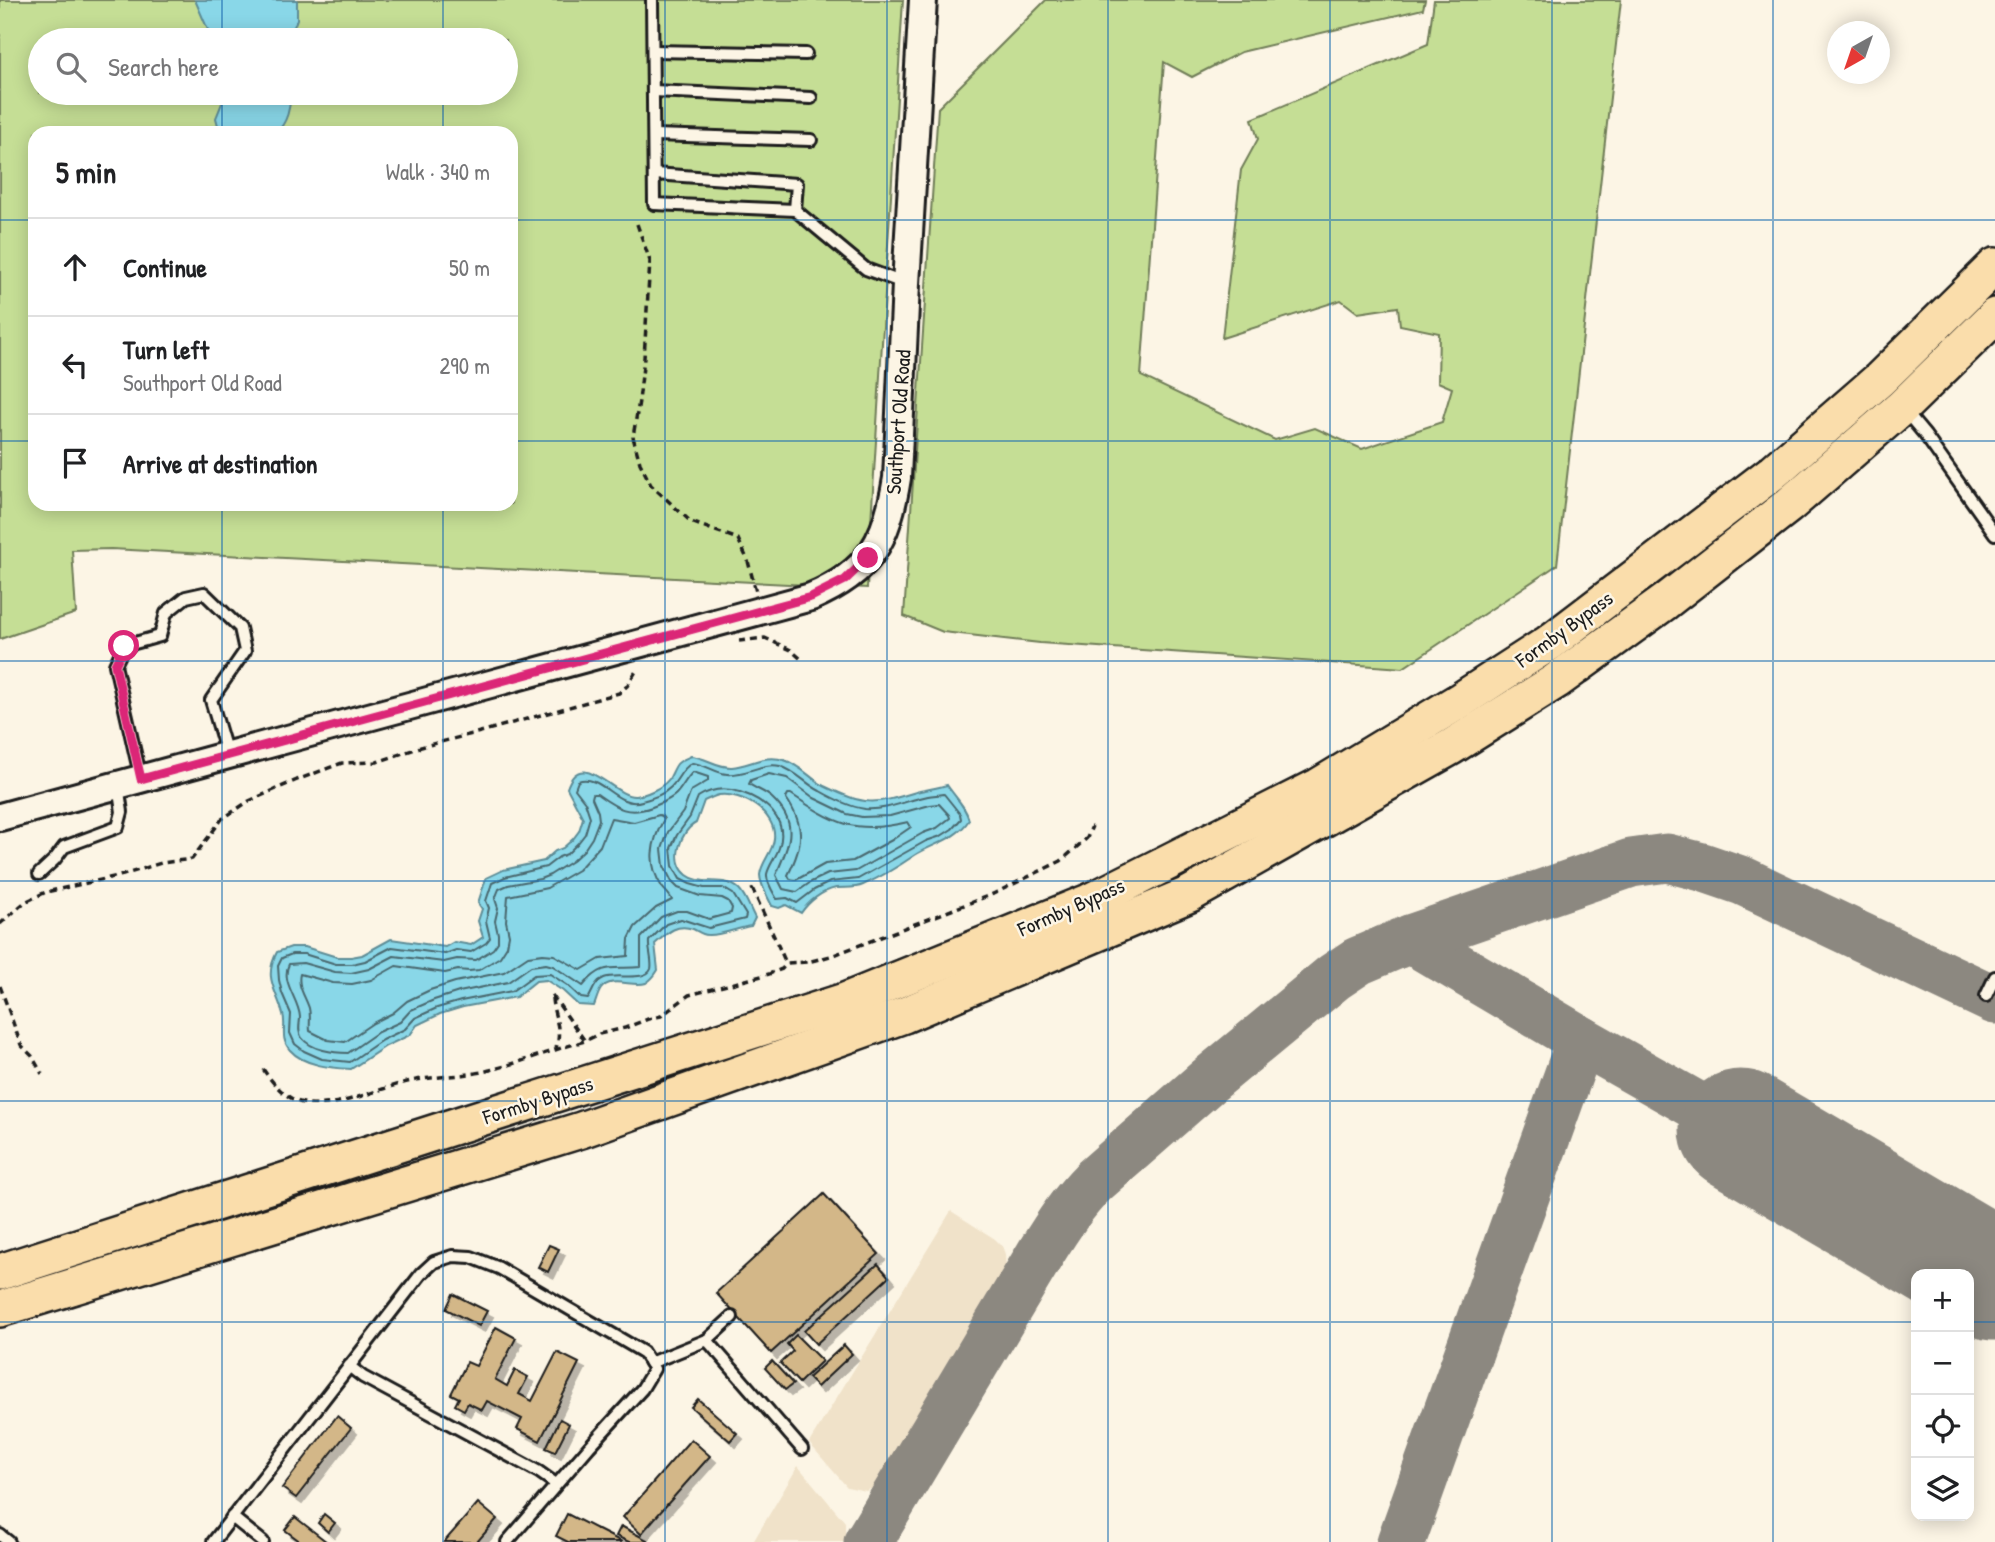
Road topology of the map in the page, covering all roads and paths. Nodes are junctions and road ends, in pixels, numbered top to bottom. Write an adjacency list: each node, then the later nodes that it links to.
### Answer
1 (652, 0): 3 (lane)
2 (923, 0): 13 (street, Southport Old Road)
3 (653, 51): 4 (lane); 5 (lane)
4 (806, 54)
5 (653, 91): 6 (lane); 7 (lane)
6 (811, 98)
7 (654, 135): 8 (lane); 9 (lane)
8 (811, 140)
9 (654, 174): 10 (lane); 10 (lane)
10 (795, 210): 13 (lane)
11 (637, 224): 17 (path)
12 (1995, 266): 15 (highway, Formby Bypass)
13 (905, 284): 17 (street, Southport Old Road)
14 (1995, 316): 15 (highway, Formby Bypass)
15 (1891, 393): 16 (lane); 36 (highway, Formby Bypass); 37 (highway, Formby Bypass)
16 (1995, 534)
17 (759, 611): 21 (street, Southport Old Road)
18 (731, 641): 19 (path)
19 (802, 659)
20 (641, 663): 27 (path)
21 (228, 755): 22 (street, Southport Old Road); 22 (lane)
22 (130, 782): 23 (street, Southport Old Road); 25 (lane)
23 (0, 817)
24 (1092, 826): 28 (path)
25 (39, 874)
26 (752, 888): 28 (path)
27 (0, 923)
28 (786, 963): 32 (path)
29 (1995, 977): 31 (lane)
30 (0, 985): 35 (path)
31 (1986, 996)
32 (585, 1041): 33 (path); 33 (path)
33 (556, 1048): 34 (path)
34 (263, 1069)
35 (41, 1074)
36 (0, 1272)
37 (0, 1309)
38 (732, 1317): 39 (lane)
39 (707, 1340): 40 (lane); 42 (lane)
40 (650, 1363): 41 (lane); 43 (lane)
41 (349, 1366): 43 (lane); 44 (lane)
42 (802, 1449)
43 (556, 1484): 49 (lane)
44 (232, 1517): 47 (lane); 48 (lane)
45 (0, 1535): 46 (lane)
46 (9, 1542)
47 (213, 1542)
48 (263, 1542)
49 (507, 1542)

